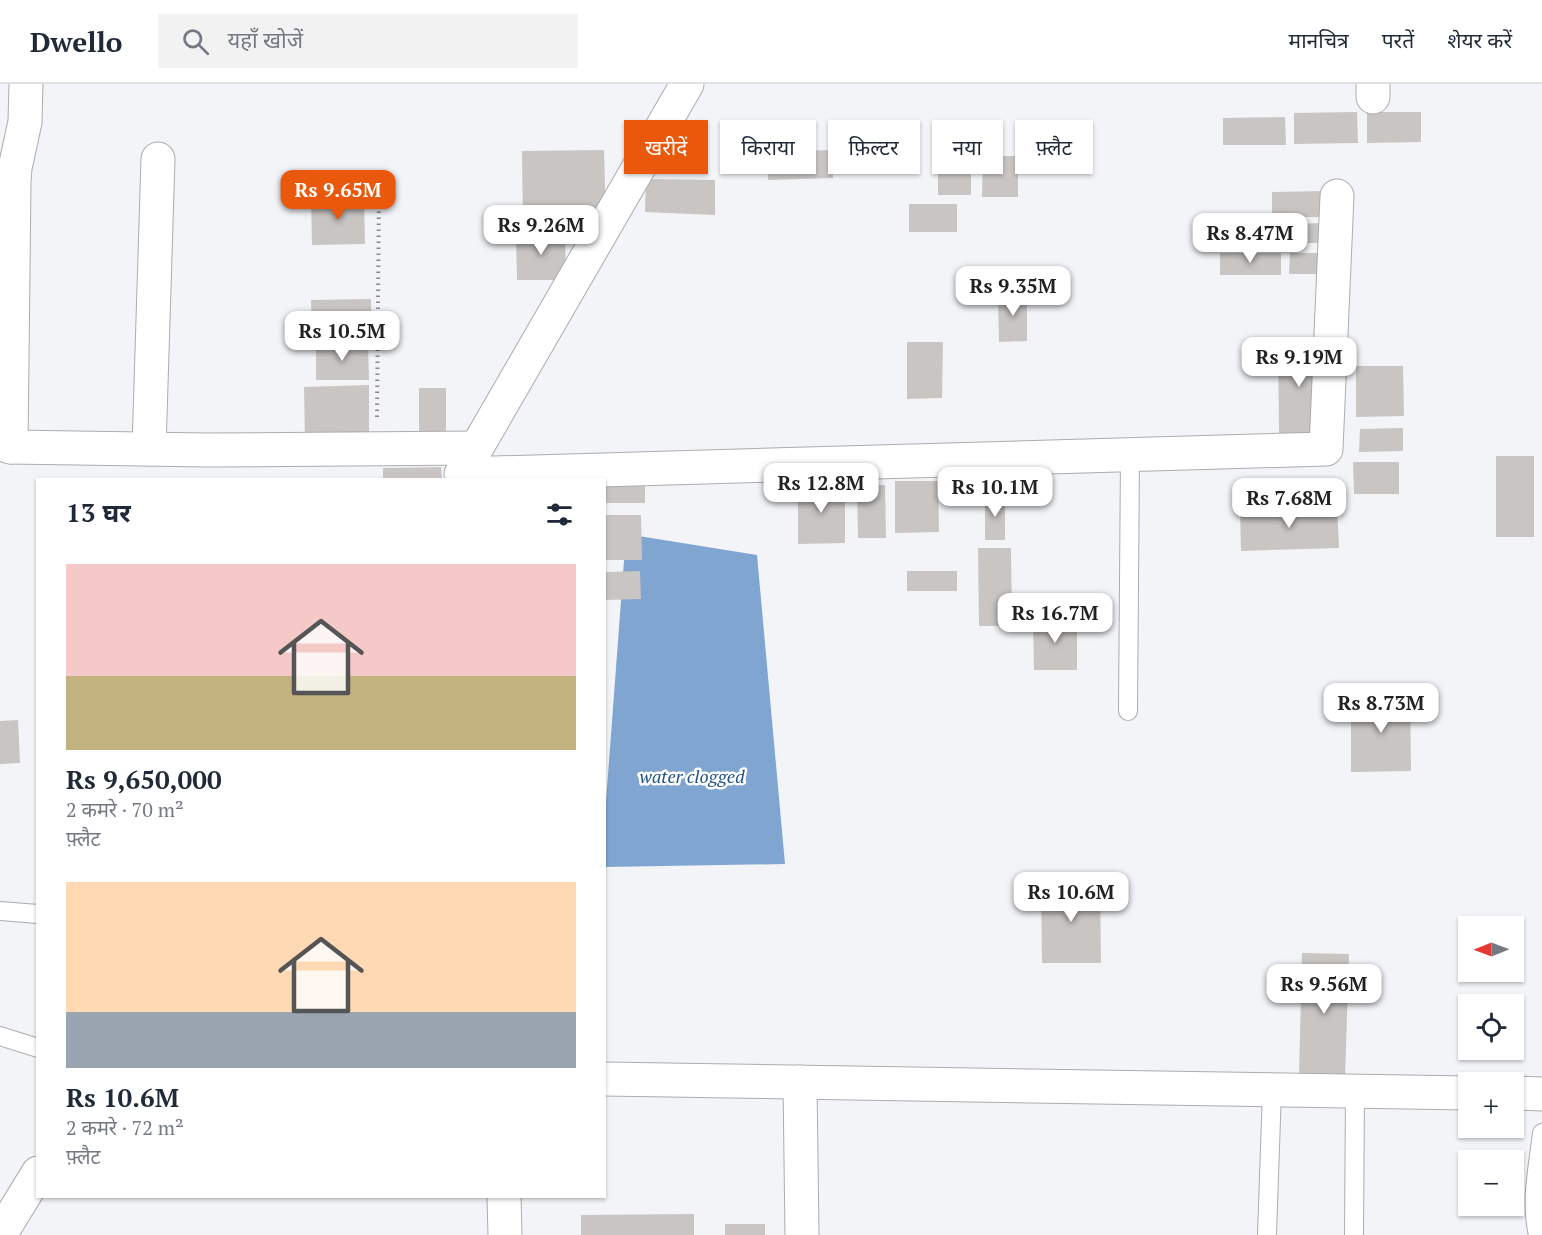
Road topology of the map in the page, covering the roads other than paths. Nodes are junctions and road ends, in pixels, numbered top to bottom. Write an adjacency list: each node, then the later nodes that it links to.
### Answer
1 (26, 84): 5 (street)
2 (687, 84): 8 (street)
3 (158, 159): 6 (street)
4 (1337, 196): 7 (street)
5 (6, 446): 6 (street)
6 (149, 449): 8 (street)
7 (1130, 455): 8 (street); 9 (lane)
8 (465, 467)
9 (1128, 711)
10 (0, 911): 11 (lane)
11 (36, 914)
12 (0, 1036): 13 (lane)
13 (36, 1047)
14 (606, 1079): 15 (street)
15 (800, 1082): 16 (street); 26 (street)
16 (1272, 1090): 17 (street); 27 (lane)
17 (1355, 1091): 18 (street); 28 (lane)
18 (1458, 1093)
19 (1524, 1094): 20 (street)
20 (1542, 1094)
21 (1542, 1133): 29 (lane)
22 (36, 1176): 24 (street)
23 (504, 1198): 25 (street)
24 (0, 1235)
25 (506, 1235)
26 (802, 1235)
27 (1267, 1235)
28 (1353, 1235)
29 (1538, 1235)

